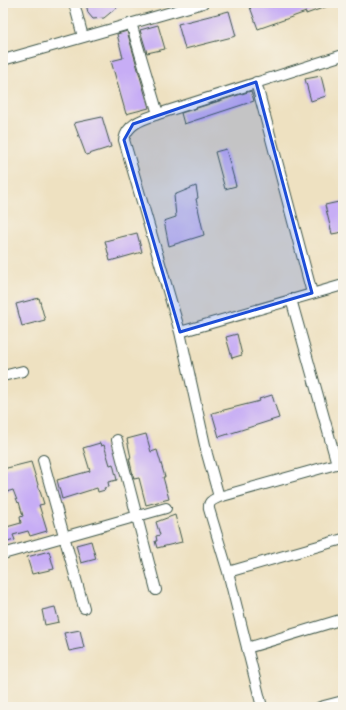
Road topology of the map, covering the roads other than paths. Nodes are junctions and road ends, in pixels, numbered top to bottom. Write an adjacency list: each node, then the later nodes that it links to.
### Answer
1 (74, 3): 4 (street)
2 (203, 3): 3 (street)
3 (131, 23): 4 (street); 8 (street)
4 (83, 37): 6 (street)
5 (343, 55): 7 (street)
6 (3, 60)
7 (256, 82): 8 (street); 10 (street)
8 (158, 114): 12 (street)
9 (343, 284): 10 (street)
10 (312, 293): 11 (street)
11 (291, 299): 12 (street); 17 (street)
12 (180, 332): 18 (street)
13 (23, 371): 14 (street)
14 (3, 376)
15 (117, 440): 20 (street)
16 (43, 460): 21 (street)
17 (340, 463): 18 (street)
18 (219, 497): 24 (street)
19 (166, 508): 20 (street)
20 (137, 516): 21 (street); 25 (street)
21 (64, 536): 23 (street); 26 (street)
22 (343, 540): 24 (street)
23 (3, 554)
24 (228, 572): 28 (street)
25 (156, 590)
26 (84, 608)
27 (343, 619): 28 (street)
28 (248, 648): 30 (street)
29 (343, 701): 31 (street)
30 (262, 707)
31 (320, 707)

